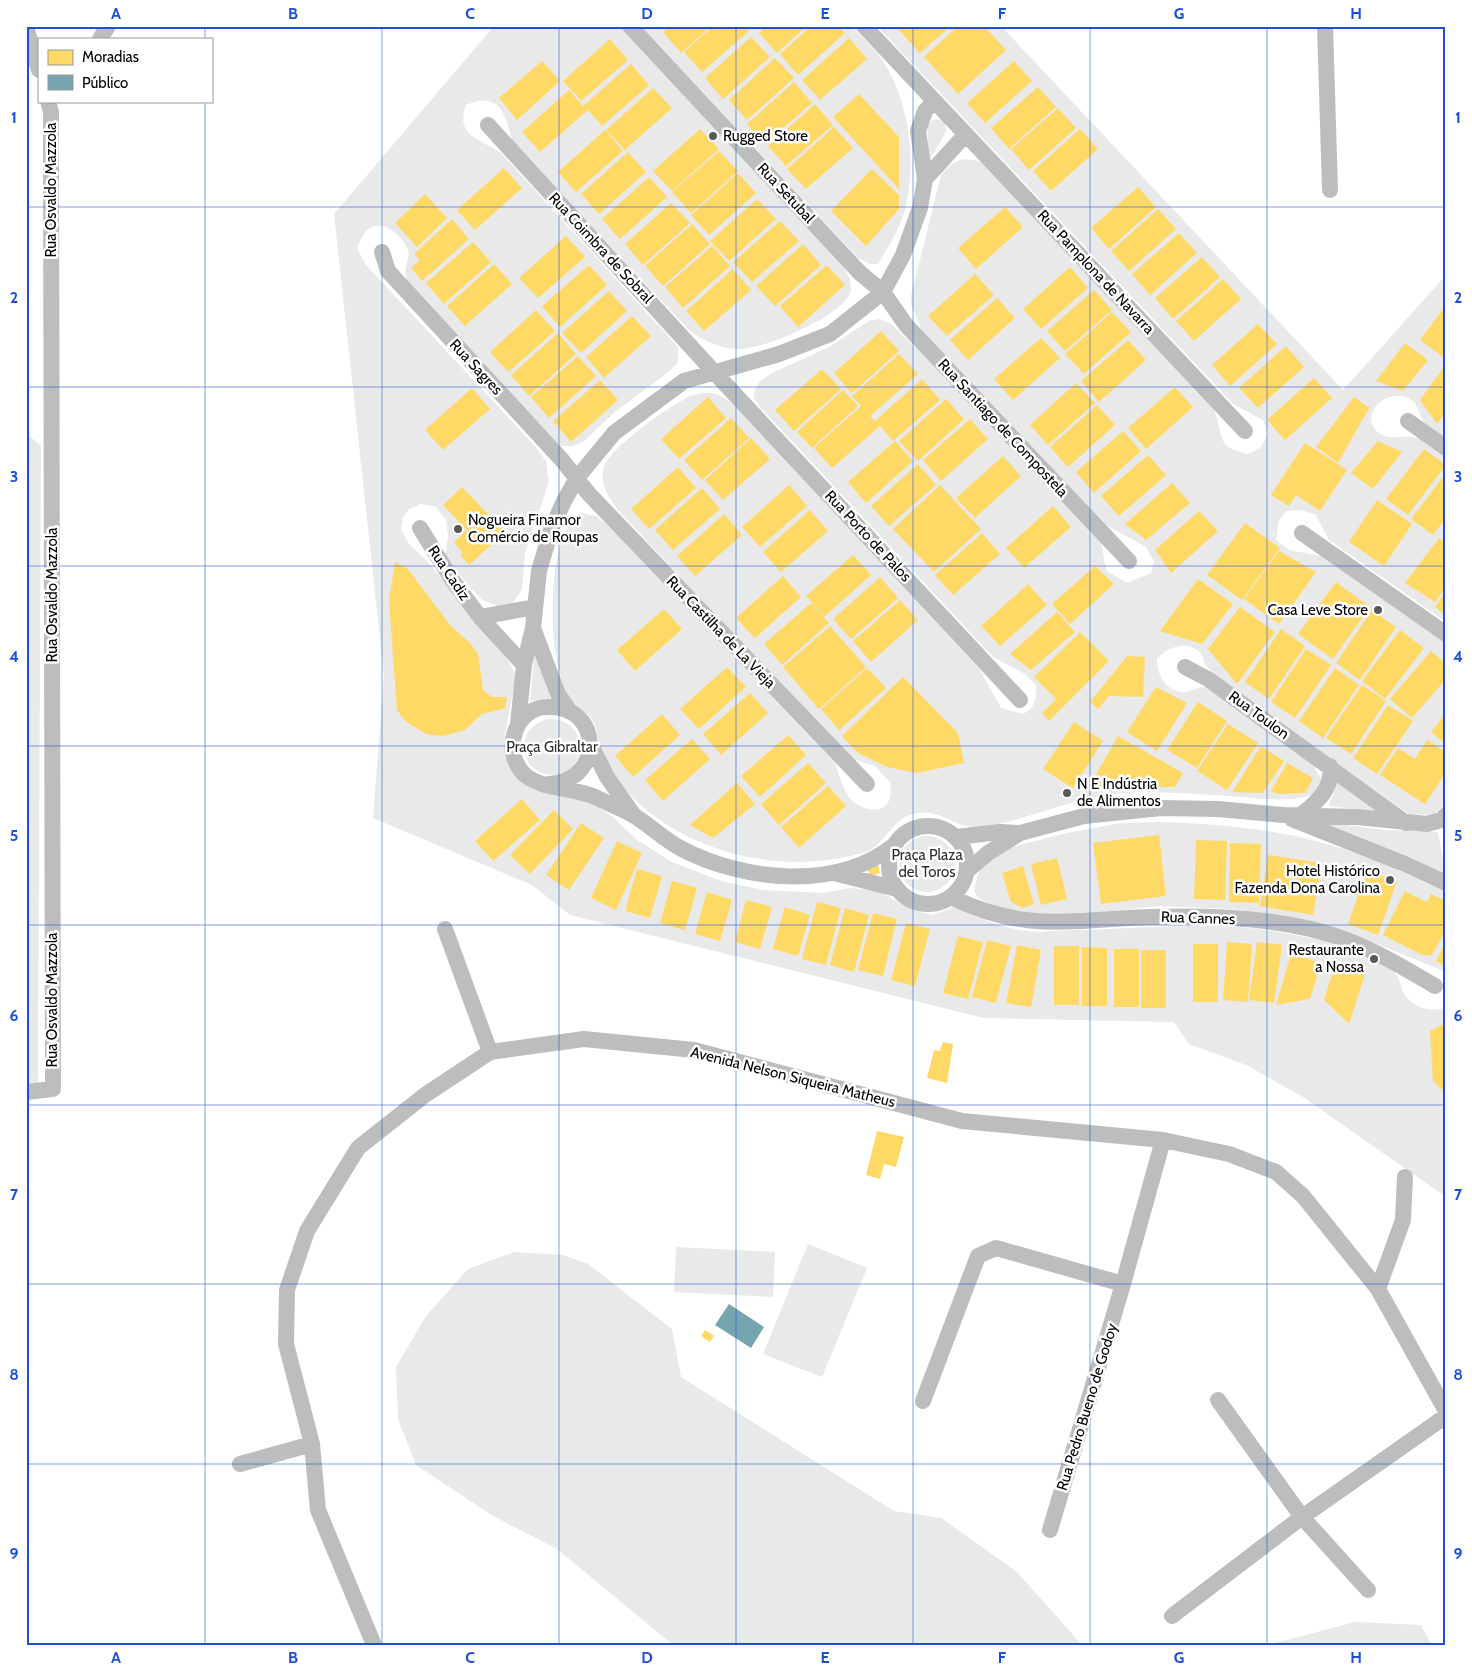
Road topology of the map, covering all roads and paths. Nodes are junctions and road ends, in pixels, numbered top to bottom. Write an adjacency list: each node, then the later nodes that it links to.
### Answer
1 (108, 26): 6 (street)
2 (630, 26): 15 (street, Rua Setubal)
3 (864, 26): 8 (street, Rua Pamplona de Navarra)
4 (1325, 26): 13 (street)
5 (26, 27): 7 (street)
6 (101, 38)
7 (38, 67)
8 (934, 101): 11 (street, Rua Pamplona de Navarra); 12 (street)
9 (52, 105): 53 (street, Rua Osvaldo Mazzola)
10 (488, 125): 16 (street, Rua Coimbra de Sobral)
11 (966, 134): 12 (street); 18 (street, Rua Pamplona de Navarra)
12 (926, 179): 15 (street)
13 (1330, 190)
14 (382, 252): 20 (street, Rua Sagres)
15 (883, 292): 16 (street); 23 (street, Rua Santiago de Compostela)
16 (714, 372): 20 (street); 30 (street, Rua Porto de Palos)
17 (1408, 421): 19 (street)
18 (1245, 431)
19 (1446, 448)
20 (578, 478): 24 (street); 36 (street, Rua Castilha de La Vieja)
21 (420, 528): 25 (street, Rua Cadiz)
22 (1302, 533): 27 (street)
23 (1128, 561)
24 (535, 607): 25 (street); 26 (street)
25 (480, 617): 28 (street, Rua Cadiz)
26 (534, 628): 28 (street); 31 (street)
27 (1446, 634)
28 (524, 665): 32 (street)
29 (1185, 667): 34 (street, Rua Toulon)
30 (1020, 700)
31 (568, 710): 32 (street); 33 (street)
32 (518, 724): 35 (street)
33 (590, 743): 35 (street); 40 (street)
34 (1330, 766): 38 (street); 41 (street, Rua Toulon)
35 (548, 784): 40 (street)
36 (867, 784)
37 (1283, 815): 38 (street); 42 (street); 47 (street)
38 (1301, 815): 41 (street)
39 (1446, 815): 41 (street)
40 (634, 816): 46 (street)
41 (1406, 823)
42 (1020, 833): 43 (street); 45 (street)
43 (956, 838): 44 (street); 45 (street)
44 (893, 846): 46 (street); 48 (street)
45 (967, 871): 49 (street)
46 (834, 873): 48 (street)
47 (1446, 883)
48 (897, 889): 49 (street)
49 (951, 897): 51 (street, Rua Cannes)
50 (445, 928): 52 (street)
51 (1434, 986)
52 (490, 1052): 54 (street, Avenida Nelson Siqueira Matheus); 62 (street, Avenida Nelson Siqueira Matheus)
53 (26, 1092)
54 (1163, 1140): 56 (street, Rua Pedro Bueno de Godoy); 57 (street, Avenida Nelson Siqueira Matheus)
55 (1405, 1178): 57 (street)
56 (1123, 1284): 59 (street); 65 (street, Rua Pedro Bueno de Godoy)
57 (1378, 1289): 60 (street, Avenida Nelson Siqueira Matheus)
58 (1218, 1400): 64 (street)
59 (922, 1401)
60 (1446, 1412)
61 (1446, 1416): 64 (street)
62 (312, 1444): 63 (street); 68 (street, Avenida Nelson Siqueira Matheus)
63 (240, 1464)
64 (1302, 1517): 66 (street); 67 (street)
65 (1050, 1530)
66 (1368, 1590)
67 (1172, 1616)
68 (374, 1645)

